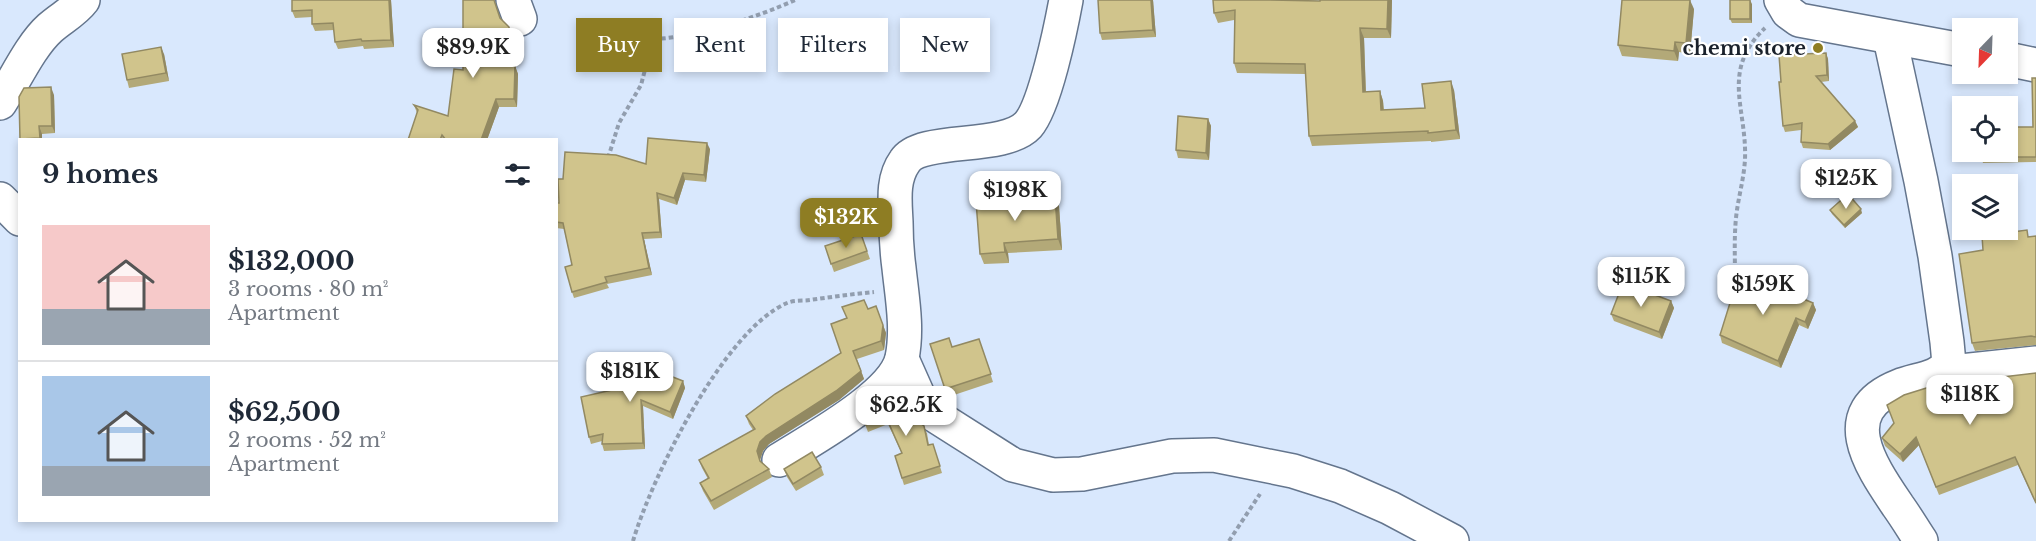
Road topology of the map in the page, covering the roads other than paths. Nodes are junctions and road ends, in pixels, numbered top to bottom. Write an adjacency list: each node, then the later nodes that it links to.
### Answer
1 (83, 0): 8 (street)
2 (1066, 0): 11 (street)
3 (1785, 6): 4 (street)
4 (1890, 38): 5 (street); 13 (street)
5 (1952, 48)
6 (2018, 61): 7 (street)
7 (2036, 65)
8 (0, 103)
9 (0, 199): 10 (street)
10 (18, 217)
11 (902, 359): 14 (street); 15 (street)
12 (2036, 363): 13 (street)
13 (1948, 364): 16 (street)
14 (779, 460)
15 (1452, 541)
16 (1921, 541)

